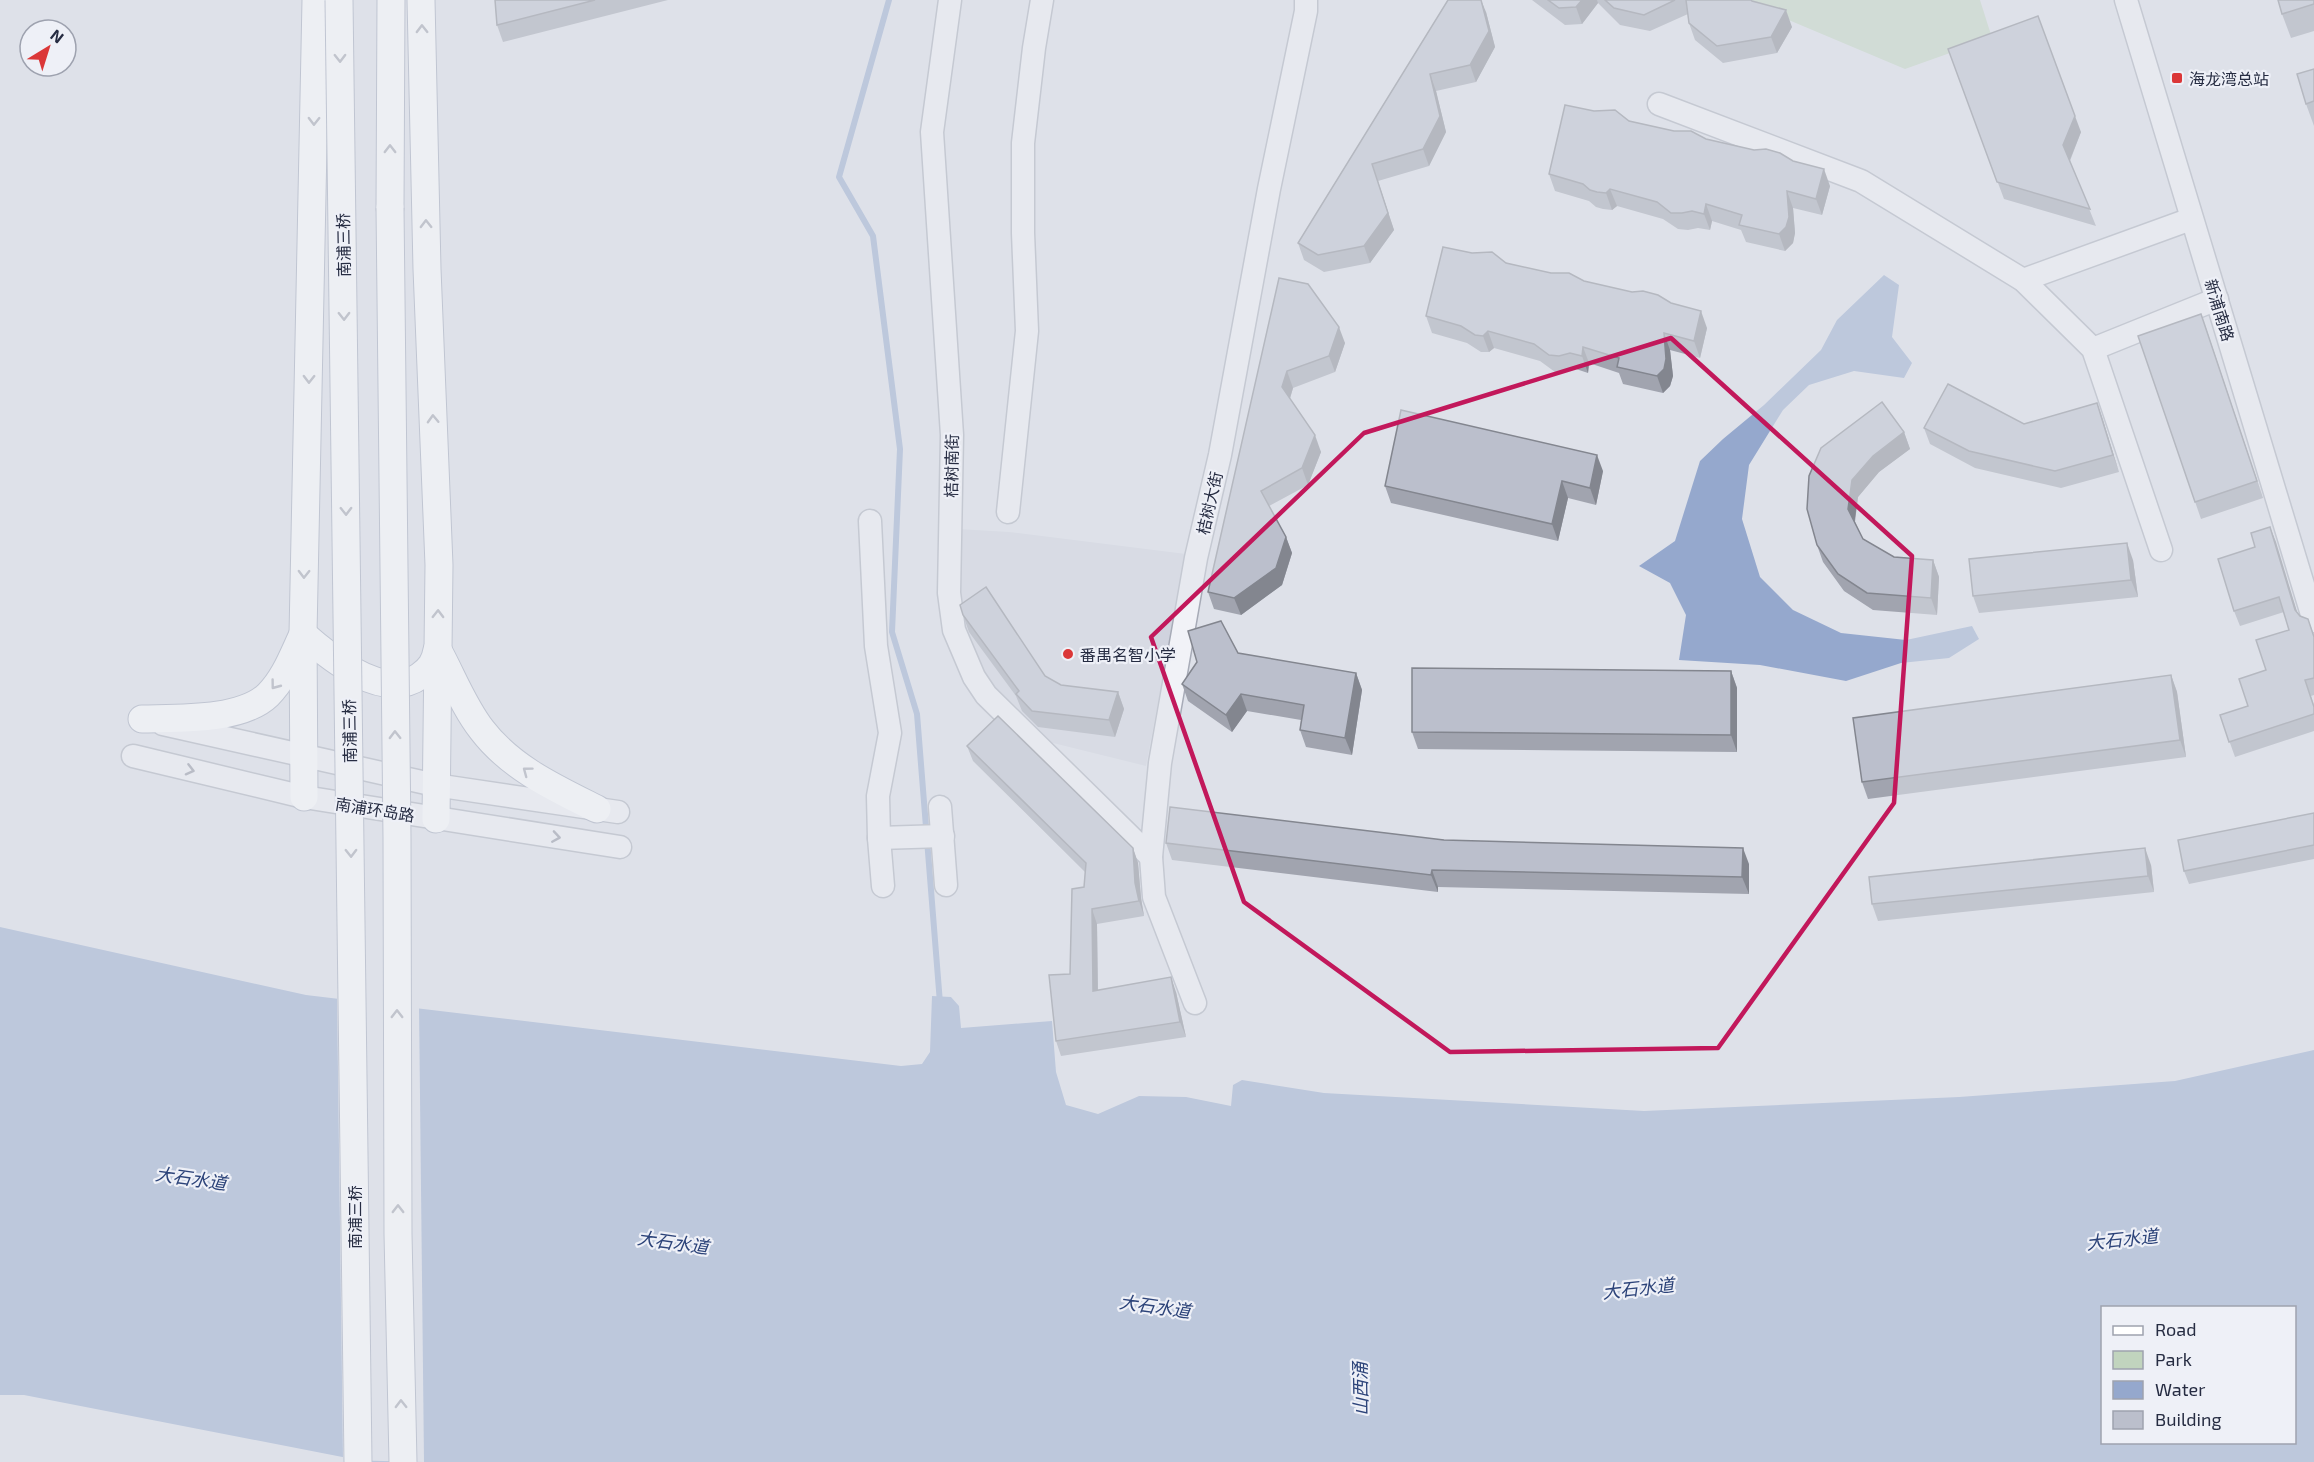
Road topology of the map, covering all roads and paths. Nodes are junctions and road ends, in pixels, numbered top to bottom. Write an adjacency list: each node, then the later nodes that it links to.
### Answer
1 (316, 0): 18 (main road, one-way to 18)
2 (339, 0): 35 (main road, 南浦三桥, one-way to 35, bridge)
3 (391, 0): 36 (main road, one-way to 3, bridge)
4 (421, 0): 19 (main road, one-way to 4)
5 (951, 0): 31 (street, 桔树南街)
6 (1042, 0): 14 (street)
7 (1306, 0): 31 (street, 桔树大街)
8 (2126, 0): 10 (street, 新浦南路)
9 (1659, 104): 11 (street)
10 (2191, 219): 11 (street); 12 (street, 新浦南路)
11 (2023, 280): 13 (street)
12 (2217, 299): 13 (street); 17 (street, 新浦南路)
13 (2093, 349): 16 (street)
14 (1008, 512)
15 (870, 521): 29 (street)
16 (2161, 550)
17 (2314, 621)
18 (303, 634): 19 (main road); 20 (main road, one-way to 20); 22 (main road)
19 (437, 648): 23 (main road); 26 (main road, one-way to 19)
20 (142, 719): 22 (street, 南浦环岛路)
21 (133, 756): 24 (street, 南浦环岛路, one-way to 24)
22 (305, 758): 23 (street, 南浦环岛路); 24 (main road)
23 (435, 785): 26 (street, 南浦环岛路); 27 (main road)
24 (304, 797): 27 (street, 南浦环岛路)
25 (940, 807): 28 (street)
26 (607, 810)
27 (436, 819): 30 (street, 南浦环岛路, one-way to 30)
28 (943, 836): 29 (street); 32 (street)
29 (879, 838): 33 (street)
30 (620, 847)
31 (1151, 857): 34 (street, 桔树大街)
32 (946, 885)
33 (883, 886)
34 (1195, 1003)
35 (358, 1462)
36 (403, 1462)

